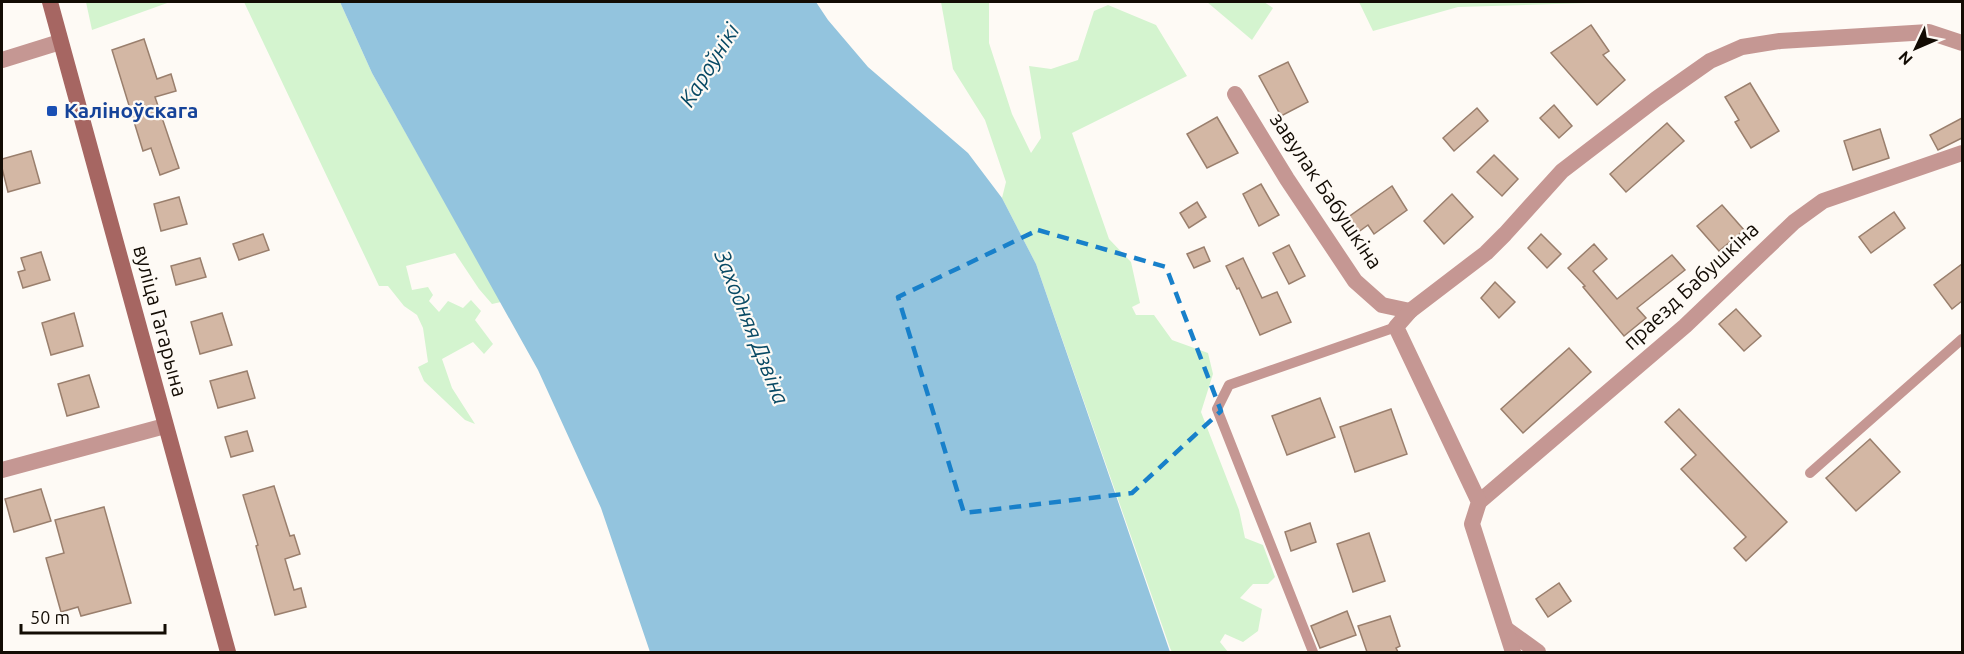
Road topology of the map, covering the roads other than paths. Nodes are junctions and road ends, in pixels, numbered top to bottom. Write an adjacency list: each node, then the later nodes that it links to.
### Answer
1 (50, 2): 2 (main road, вуліца Гагарына)
2 (60, 42): 4 (street); 10 (main road, вуліца Гагарына)
3 (1962, 43): 7 (street)
4 (2, 60)
5 (1235, 94): 7 (street, завулак Бабушкіна)
6 (1962, 153): 13 (street, праезд Бабушкіна)
7 (1410, 311): 8 (street)
8 (1396, 327): 13 (street); 16 (lane)
9 (1962, 339): 12 (lane)
10 (165, 426): 11 (street); 15 (main road, вуліца Гагарына)
11 (2, 470)
12 (1810, 473)
13 (1479, 502): 14 (street)
14 (1506, 629): 17 (street); 18 (street)
15 (228, 652)
16 (1313, 652)
17 (1513, 652)
18 (1538, 652)

